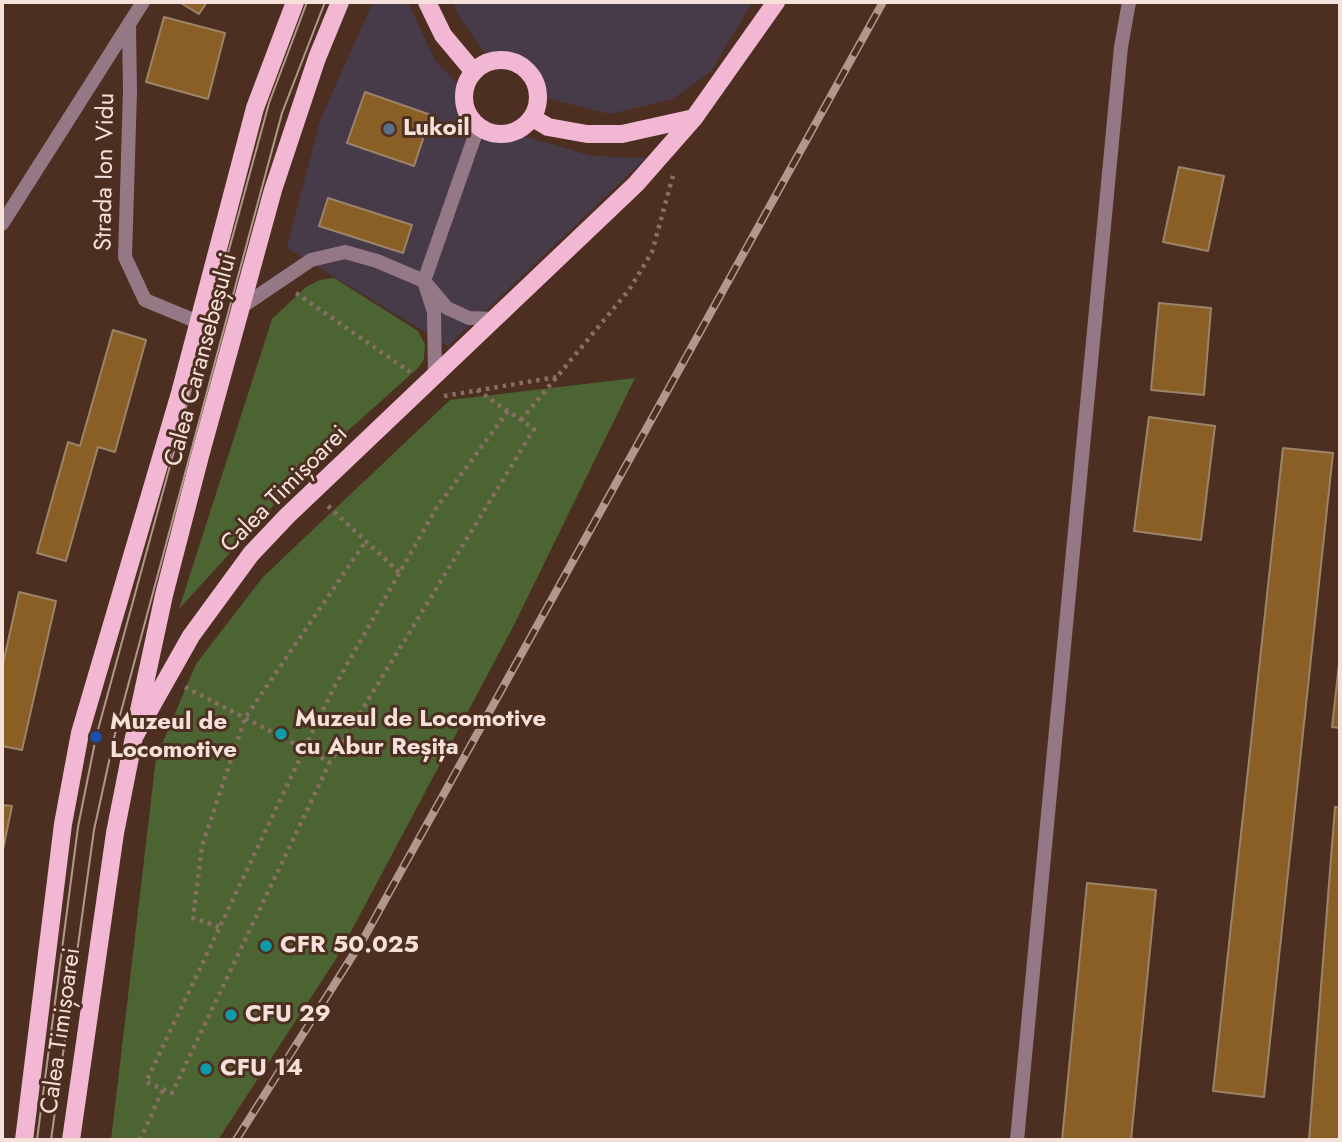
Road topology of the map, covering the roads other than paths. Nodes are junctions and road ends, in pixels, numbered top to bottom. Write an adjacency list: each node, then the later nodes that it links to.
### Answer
1 (142, 2): 7 (street, Strada Ion Vidu)
2 (295, 2): 16 (main road, Calea Timișoarei)
3 (340, 2): 14 (main road, Calea Caransebeșului)
4 (427, 2): 8 (main road)
5 (776, 2): 10 (main road, Calea Timișoarei)
6 (1129, 2): 21 (street)
7 (129, 25): 12 (street, Strada Ion Vidu); 16 (street, Strada Ion Vidu)
8 (474, 72): 9 (main road); 11 (main road)
9 (533, 118): 10 (main road); 11 (main road)
10 (694, 118): 15 (main road, Calea Timișoarei)
11 (478, 127): 13 (street)
12 (2, 224)
13 (424, 281): 14 (street); 15 (street); 17 (street)
14 (243, 306): 18 (main road, Calea Caransebeșului)
15 (496, 319): 17 (main road, Calea Timișoarei)
16 (198, 322): 19 (main road, Calea Timișoarei)
17 (431, 380): 18 (main road, Calea Timișoarei)
18 (134, 737): 20 (main road, Calea Timișoarei)
19 (24, 1140)
20 (71, 1140)
21 (1017, 1140)

